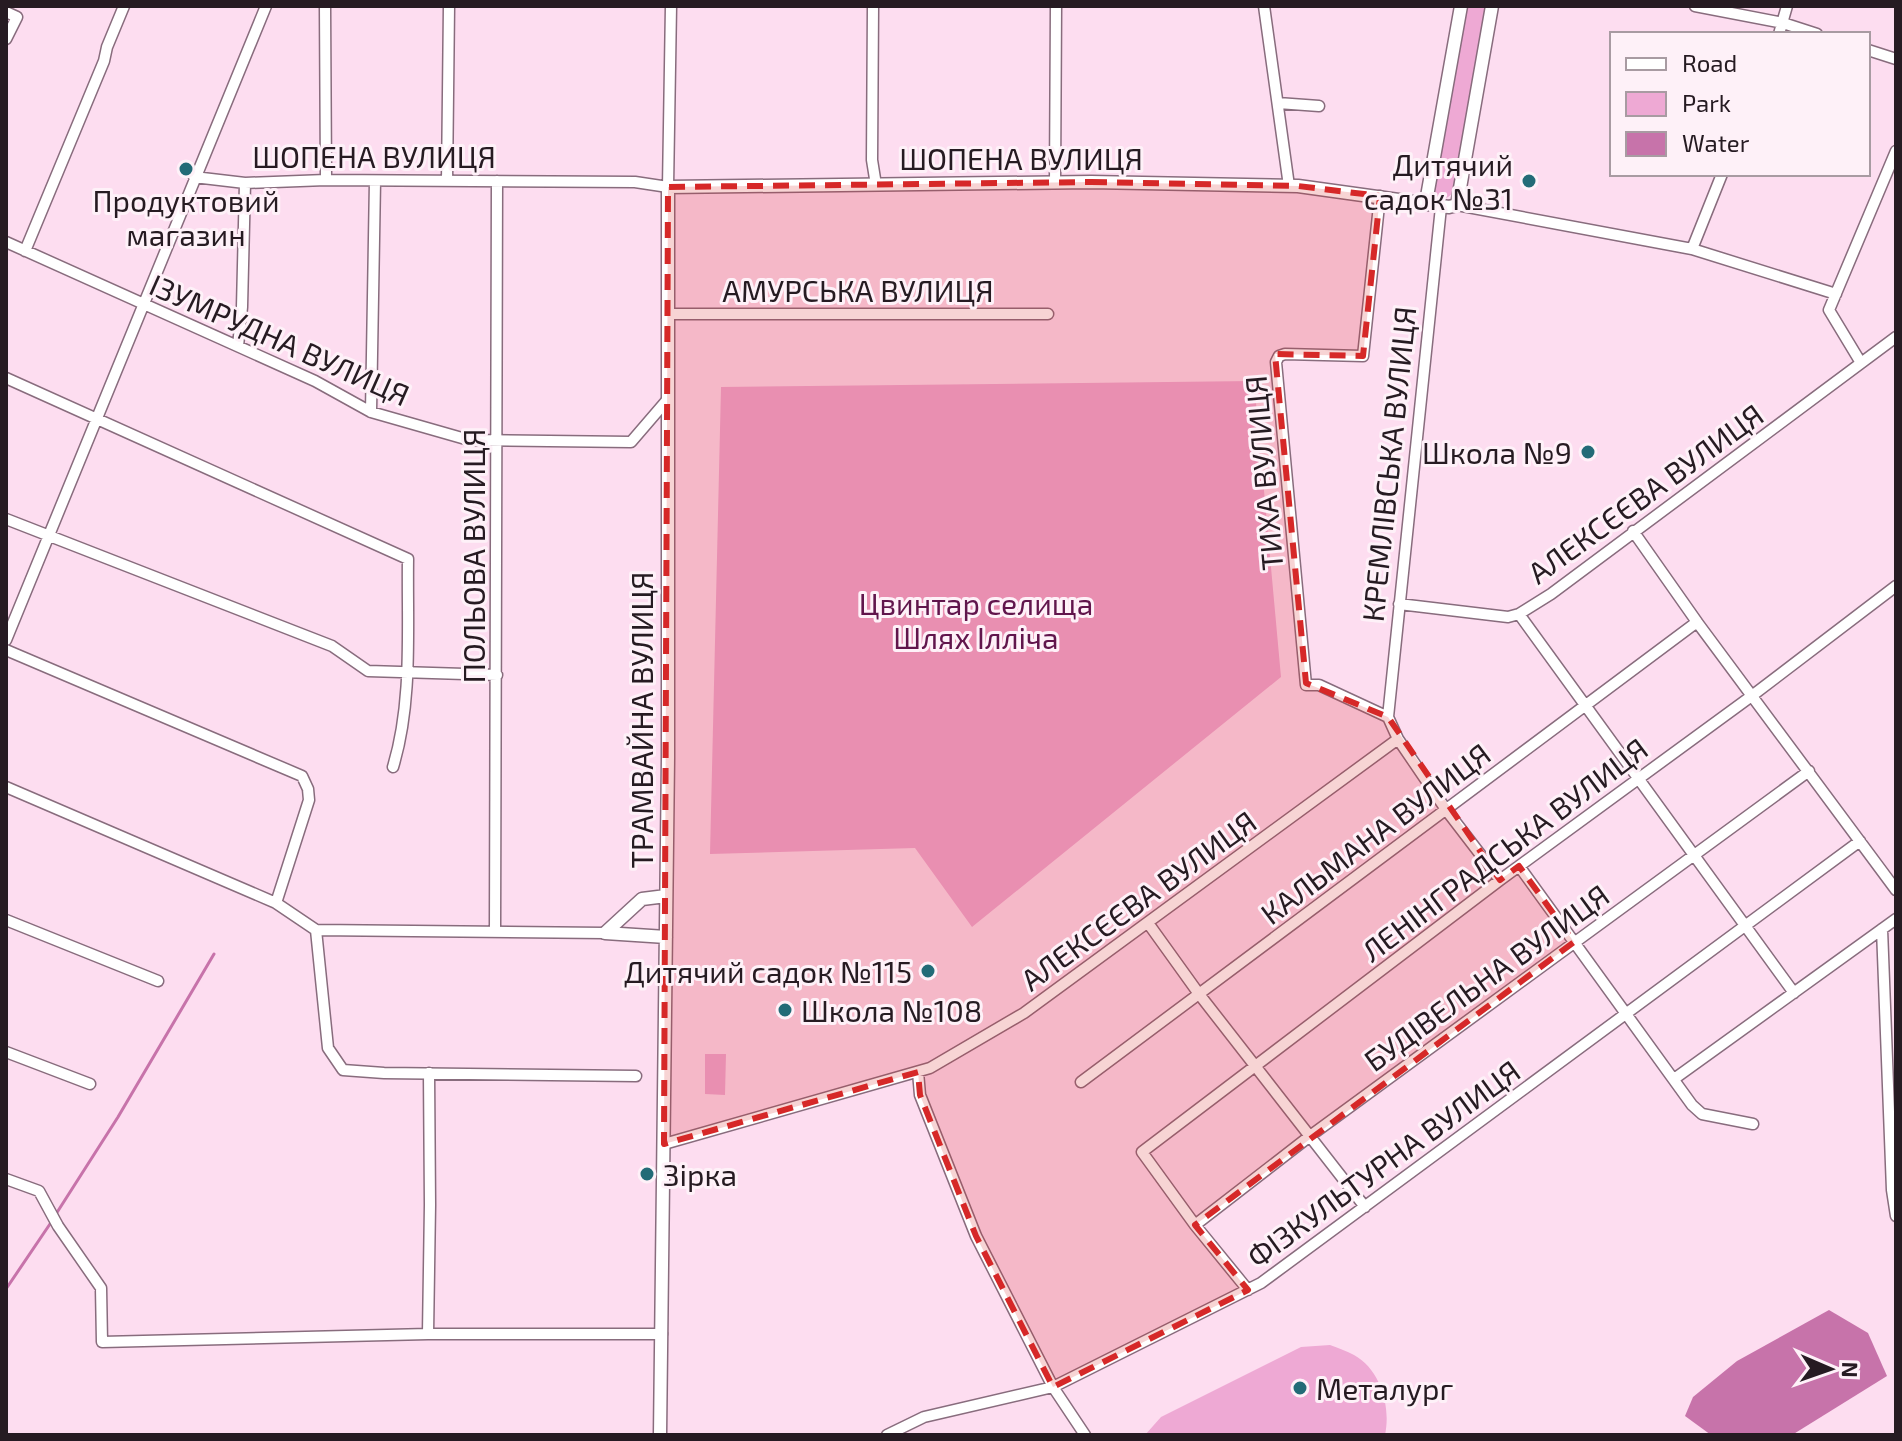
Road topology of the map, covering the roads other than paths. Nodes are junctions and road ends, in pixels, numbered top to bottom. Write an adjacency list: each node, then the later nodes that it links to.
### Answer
1 (124, 6): 39 (street)
2 (266, 6): 23 (street)
3 (325, 6): 24 (street)
4 (449, 6): 26 (street)
5 (671, 6): 32 (street, ТРАМВАЙНА ВУЛИЦЯ)
6 (873, 6): 30 (street)
7 (1056, 6): 29 (street)
8 (1264, 6): 19 (street)
9 (1461, 6): 34 (street)
10 (1492, 6): 35 (street)
11 (1695, 6): 14 (street)
12 (1787, 6): 14 (street)
13 (6, 12): 16 (street)
14 (1781, 28): 15 (street)
15 (1805, 32)
16 (6, 39)
17 (1870, 51): 18 (street)
18 (1896, 59)
19 (1278, 103): 20 (street); 31 (street)
20 (1319, 106)
21 (1896, 151): 40 (street)
22 (1721, 176): 38 (street)
23 (194, 177): 28 (street, ШОПЕНА ВУЛИЦЯ); 41 (street)
24 (326, 180): 25 (street, ШОПЕНА ВУЛИЦЯ); 28 (street, ШОПЕНА ВУЛИЦЯ)
25 (375, 181): 26 (street, ШОПЕНА ВУЛИЦЯ); 49 (street)
26 (447, 181): 27 (street, ШОПЕНА ВУЛИЦЯ)
27 (497, 181): 32 (street, ШОПЕНА ВУЛИЦЯ); 51 (street, ПОЛЬОВА ВУЛИЦЯ)
28 (245, 183): 45 (street)
29 (1055, 183): 30 (street, ШОПЕНА ВУЛИЦЯ); 31 (street, ШОПЕНА ВУЛИЦЯ)
30 (876, 185): 32 (street, ШОПЕНА ВУЛИЦЯ)
31 (1289, 186): 33 (street, ШОПЕНА ВУЛИЦЯ)
32 (668, 187): 42 (street, ТРАМВАЙНА ВУЛИЦЯ)
33 (1380, 196): 34 (street, ШОПЕНА ВУЛИЦЯ); 65 (street, ТИХА ВУЛИЦЯ)
34 (1426, 202): 36 (street, ШОПЕНА ВУЛИЦЯ)
35 (1457, 205): 36 (street, ШОПЕНА ВУЛИЦЯ); 38 (street, ШОПЕНА ВУЛИЦЯ)
36 (1441, 207): 56 (street, КРЕМЛІВСЬКА ВУЛИЦЯ)
37 (6, 242): 39 (street, ІЗУМРУДНА ВУЛИЦЯ)
38 (1692, 249): 40 (street, ШОПЕНА ВУЛИЦЯ)
39 (25, 251): 41 (street, ІЗУМРУДНА ВУЛИЦЯ)
40 (1836, 294): 46 (street)
41 (145, 306): 45 (street, ІЗУМРУДНА ВУЛИЦЯ); 50 (street)
42 (668, 314): 43 (street, АМУРСЬКА ВУЛИЦЯ); 48 (street, ТРАМВАЙНА ВУЛИЦЯ)
43 (1048, 314)
44 (1896, 337): 46 (street, АЛЕКСЄЄВА ВУЛИЦЯ)
45 (238, 346): 49 (street, ІЗУМРУДНА ВУЛИЦЯ)
46 (1861, 363): 53 (street, АЛЕКСЄЄВА ВУЛИЦЯ)
47 (6, 378): 50 (street)
48 (668, 399): 51 (street, ІЗУМРУДНА ВУЛИЦЯ); 77 (street, ТРАМВАЙНА ВУЛИЦЯ)
49 (371, 412): 51 (street, ІЗУМРУДНА ВУЛИЦЯ)
50 (97, 419): 54 (street); 61 (street)
51 (497, 442): 62 (street, ПОЛЬОВА ВУЛИЦЯ)
52 (6, 519): 54 (street)
53 (1633, 531): 57 (street, АЛЕКСЄЄВА ВУЛИЦЯ); 58 (street)
54 (50, 536): 59 (street); 61 (street)
55 (1896, 586): 63 (street, ЛЕНІНГРАДСЬКА ВУЛИЦЯ)
56 (1399, 604): 57 (street, АЛЕКСЄЄВА ВУЛИЦЯ); 65 (street, КРЕМЛІВСЬКА ВУЛИЦЯ)
57 (1519, 614): 64 (street)
58 (1697, 622): 63 (street); 64 (street, КАЛЬМАНА ВУЛИЦЯ)
59 (6, 640)
60 (6, 650): 78 (street)
61 (407, 673): 62 (street); 67 (street)
62 (497, 675): 85 (street, ПОЛЬОВА ВУЛИЦЯ)
63 (1753, 695): 68 (street); 69 (street, ЛЕНІНГРАДСЬКА ВУЛИЦЯ)
64 (1584, 707): 69 (street); 71 (street, КАЛЬМАНА ВУЛИЦЯ)
65 (1389, 721): 66 (street)
66 (1398, 739): 71 (street); 81 (street, АЛЕКСЄЄВА ВУЛИЦЯ)
67 (393, 767)
68 (1809, 771): 72 (street); 73 (street, БУДІВЕЛЬНА ВУЛИЦЯ)
69 (1638, 779): 73 (street); 74 (street, ЛЕНІНГРАДСЬКА ВУЛИЦЯ)
70 (6, 787): 78 (street)
71 (1447, 811): 75 (street); 91 (street, КАЛЬМАНА ВУЛИЦЯ)
72 (1860, 841): 76 (street); 82 (street, ФIЗКУЛЬТУРНА ВУЛИЦЯ)
73 (1692, 854): 82 (street); 88 (street, БУДІВЕЛЬНА ВУЛИЦЯ)
74 (1519, 866): 75 (street, ЛЕНІНГРАДСЬКА ВУЛИЦЯ); 88 (street)
75 (1500, 880): 94 (street, ЛЕНІНГРАДСЬКА ВУЛИЦЯ)
76 (1896, 890)
77 (666, 896): 86 (street); 87 (street, ТРАМВАЙНА ВУЛИЦЯ)
78 (276, 903): 84 (street)
79 (1896, 919): 83 (street)
80 (6, 920): 89 (street)
81 (1148, 923): 91 (street); 95 (street, АЛЕКСЄЄВА ВУЛИЦЯ)
82 (1745, 926): 90 (street); 92 (street, ФIЗКУЛЬТУРНА ВУЛИЦЯ)
83 (1882, 929): 90 (street); 106 (street)
84 (316, 930): 85 (street); 96 (street)
85 (495, 931): 86 (street)
86 (605, 933): 87 (street)
87 (666, 937): 103 (street, ТРАМВАЙНА ВУЛИЦЯ)
88 (1574, 942): 92 (street); 102 (street, БУДІВЕЛЬНА ВУЛИЦЯ)
89 (158, 981)
90 (1794, 993): 98 (street)
91 (1199, 994): 94 (street); 99 (street, КАЛЬМАНА ВУЛИЦЯ)
92 (1626, 1014): 98 (street); 105 (street, ФIЗКУЛЬТУРНА ВУЛИЦЯ)
93 (6, 1052): 100 (street)
94 (1255, 1066): 102 (street); 107 (street, ЛЕНІНГРАДСЬКА ВУЛИЦЯ)
95 (918, 1072): 103 (street, АЛЕКСЄЄВА ВУЛИЦЯ); 111 (street)
96 (429, 1073): 97 (street); 109 (street)
97 (636, 1076)
98 (1674, 1079): 101 (street)
99 (1081, 1082)
100 (90, 1084)
101 (1753, 1124)
102 (1310, 1136): 105 (street); 107 (street, БУДІВЕЛЬНА ВУЛИЦЯ)
103 (664, 1144): 110 (street, ТРАМВАЙНА ВУЛИЦЯ)
104 (6, 1179): 109 (street)
105 (1365, 1207): 108 (street, ФIЗКУЛЬТУРНА ВУЛИЦЯ)
106 (1896, 1216)
107 (1195, 1225): 108 (street)
108 (1248, 1290): 111 (street, ФIЗКУЛЬТУРНА ВУЛИЦЯ)
109 (428, 1334): 110 (street)
110 (662, 1334): 112 (street, ТРАМВАЙНА ВУЛИЦЯ)
111 (1053, 1387): 113 (street, ФIЗКУЛЬТУРНА ВУЛИЦЯ); 114 (street)
112 (660, 1435)
113 (887, 1435)
114 (1085, 1435)

